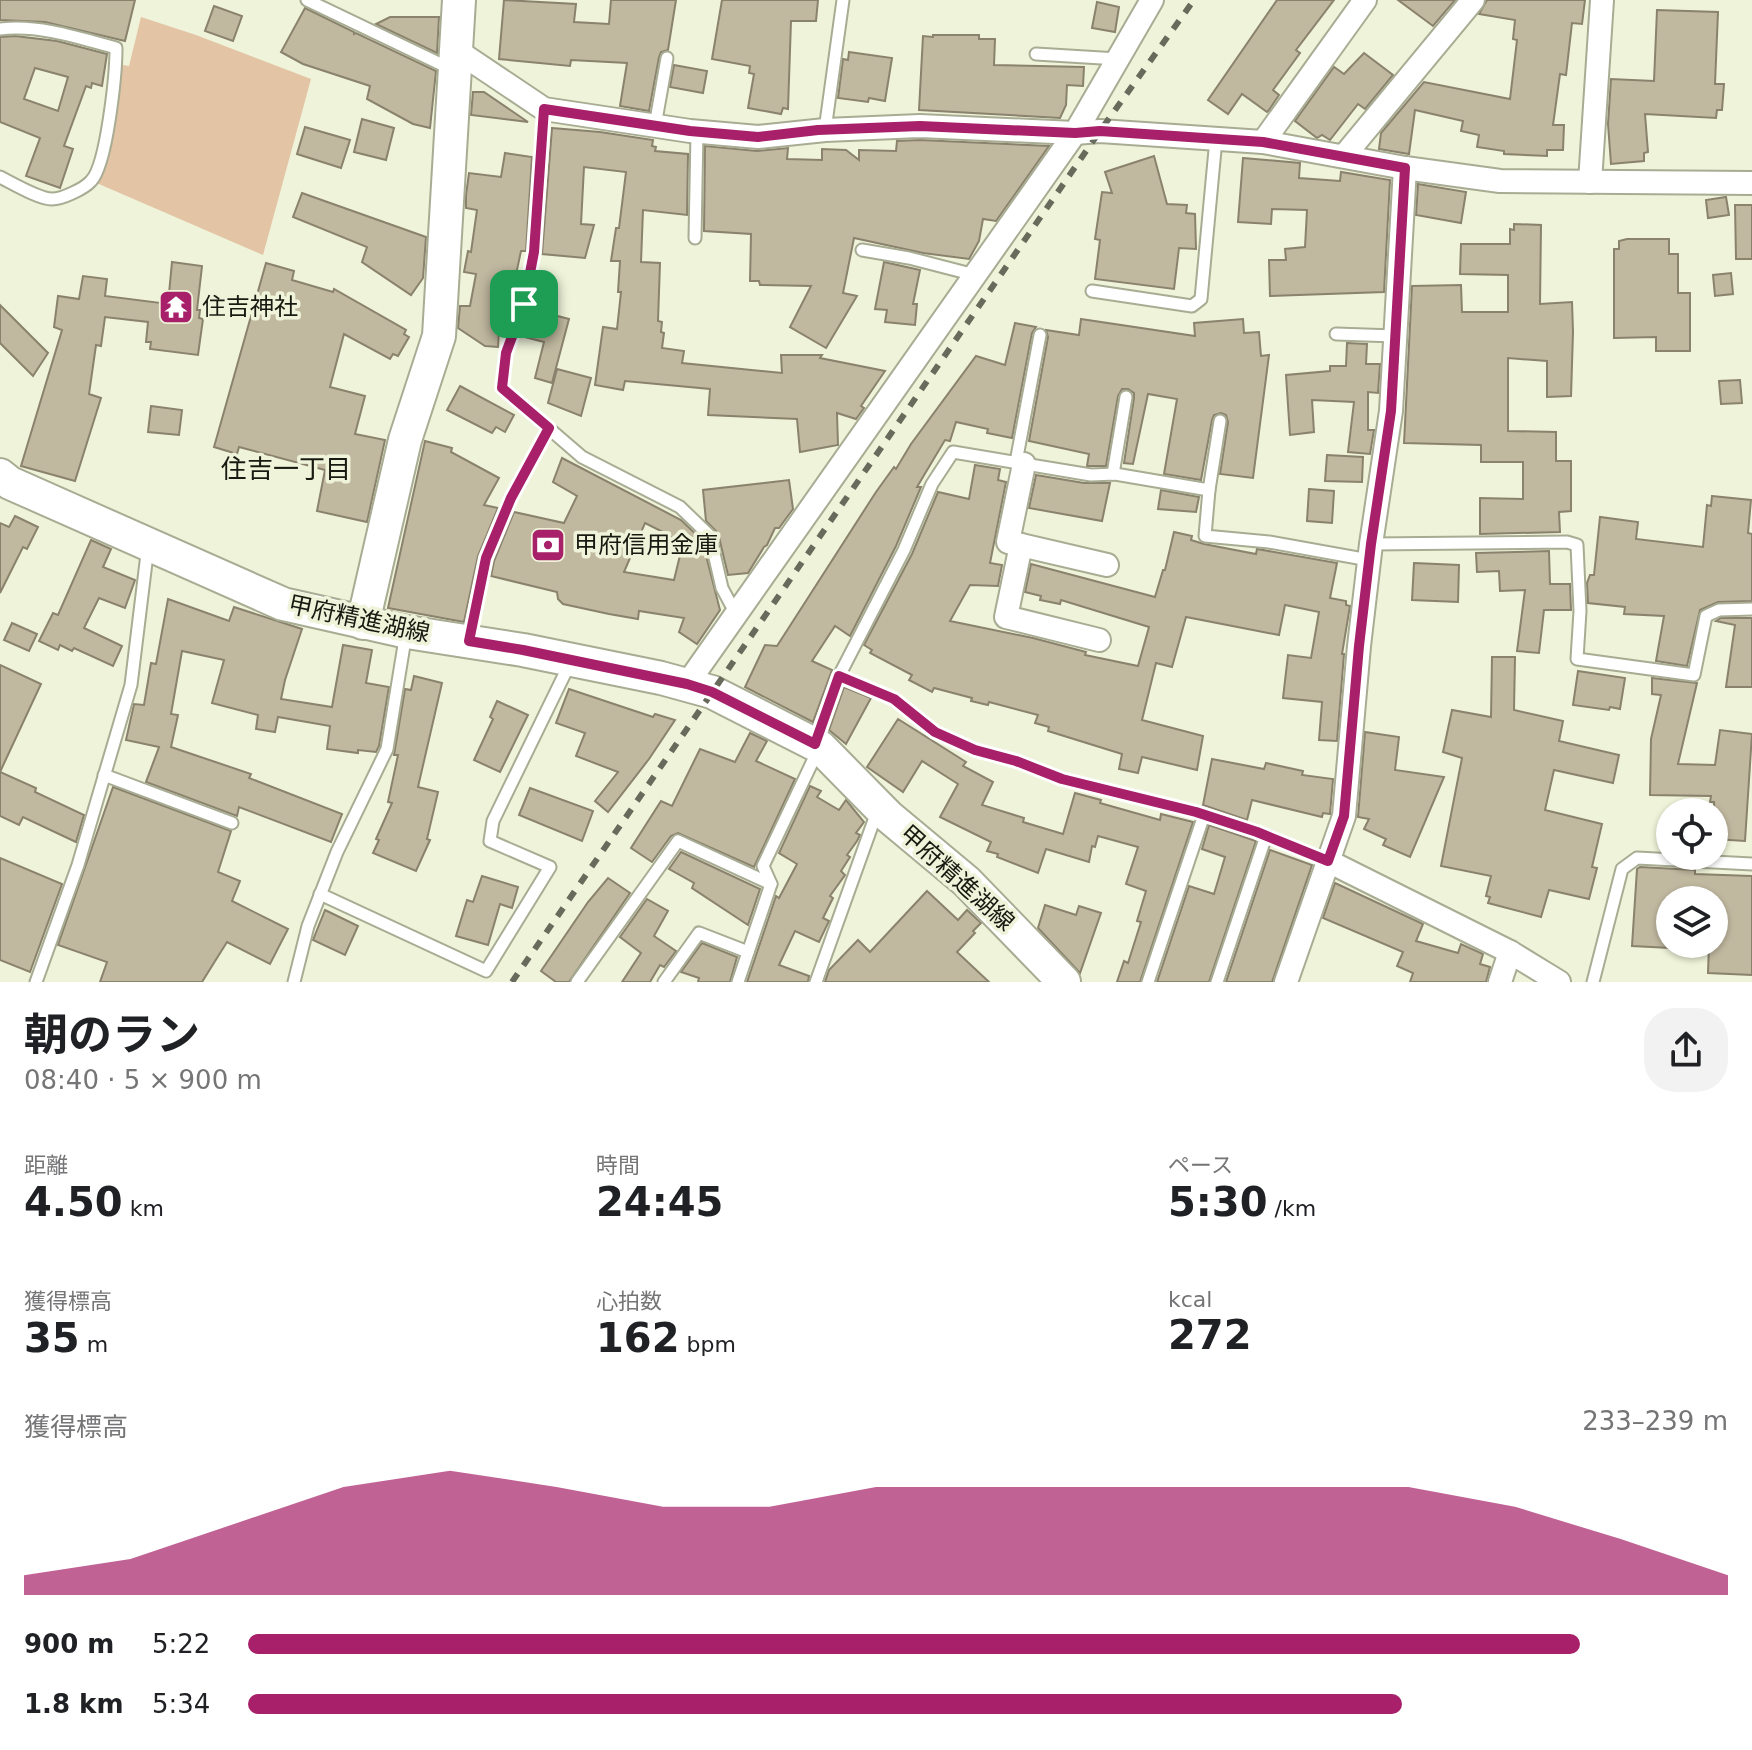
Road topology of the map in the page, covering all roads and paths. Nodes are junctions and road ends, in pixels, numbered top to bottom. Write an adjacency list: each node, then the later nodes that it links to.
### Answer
1 (307, 0): 12 (lane)
2 (459, 0): 12 (main road)
3 (843, 0): 15 (lane)
4 (1152, 0): 11 (street)
5 (1365, 0): 19 (street)
6 (1473, 0): 20 (street)
7 (1602, 0): 23 (street)
8 (0, 29): 22 (lane)
9 (1036, 54): 11 (lane)
10 (667, 58): 14 (lane)
11 (1118, 59): 17 (street)
12 (456, 61): 13 (street); 45 (main road)
13 (544, 109): 14 (street); 34 (lane)
14 (655, 126): 16 (street)
15 (825, 130): 16 (street); 17 (street)
16 (697, 132): 25 (lane)
17 (1075, 133): 18 (street); 27 (street)
18 (1216, 139): 19 (street); 28 (lane)
19 (1263, 142): 20 (street)
20 (1344, 156): 21 (street)
21 (1405, 168): 23 (street); 31 (street)
22 (0, 177)
23 (1590, 182): 24 (street)
24 (1752, 183)
25 (695, 238)
26 (862, 250): 27 (lane)
27 (975, 275): 44 (street)
28 (1092, 291)
29 (1336, 334): 31 (lane)
30 (1040, 335): 35 (lane)
31 (1395, 336): 41 (street)
32 (1126, 397): 36 (lane)
33 (1220, 421): 38 (lane)
34 (549, 428): 44 (lane); 48 (lane)
35 (1020, 463): 36 (lane); 40 (street); 50 (lane)
36 (1113, 474): 38 (lane)
37 (1, 480): 39 (main road, 甲府精進湖線)
38 (1209, 490): 41 (lane)
39 (148, 545): 45 (main road, 甲府精進湖線); 53 (lane)
40 (1021, 545): 42 (street); 47 (street)
41 (1370, 552): 43 (lane); 58 (street)
42 (1107, 565)
43 (1752, 609)
44 (736, 615): 51 (street)
45 (363, 623): 46 (main road, 甲府精進湖線)
46 (407, 632): 48 (main road, 甲府精進湖線); 61 (lane)
47 (1099, 640)
48 (469, 641): 49 (main road, 甲府精進湖線)
49 (572, 660): 51 (main road, 甲府精進湖線); 61 (lane)
50 (839, 676): 52 (lane); 55 (lane)
51 (687, 684): 52 (main road, 甲府精進湖線)
52 (817, 745): 54 (main road, 甲府精進湖線); 60 (lane)
53 (104, 775): 56 (lane); 64 (lane)
54 (879, 806): 69 (lane); 70 (main road, 甲府精進湖線)
55 (1204, 815): 57 (lane); 71 (lane)
56 (232, 823)
57 (1266, 836): 58 (lane); 72 (lane)
58 (1328, 861): 63 (street); 73 (street)
59 (1752, 864): 76 (lane)
60 (771, 884): 62 (lane); 66 (lane)
61 (320, 894): 65 (lane)
62 (748, 952): 67 (lane); 68 (lane)
63 (1510, 952): 74 (street); 75 (street)
64 (36, 982)
65 (294, 982)
66 (577, 982)
67 (664, 982)
68 (738, 982)
69 (816, 982)
70 (1064, 982)
71 (1148, 982)
72 (1217, 982)
73 (1286, 982)
74 (1500, 982)
75 (1559, 982)
76 (1593, 982)

